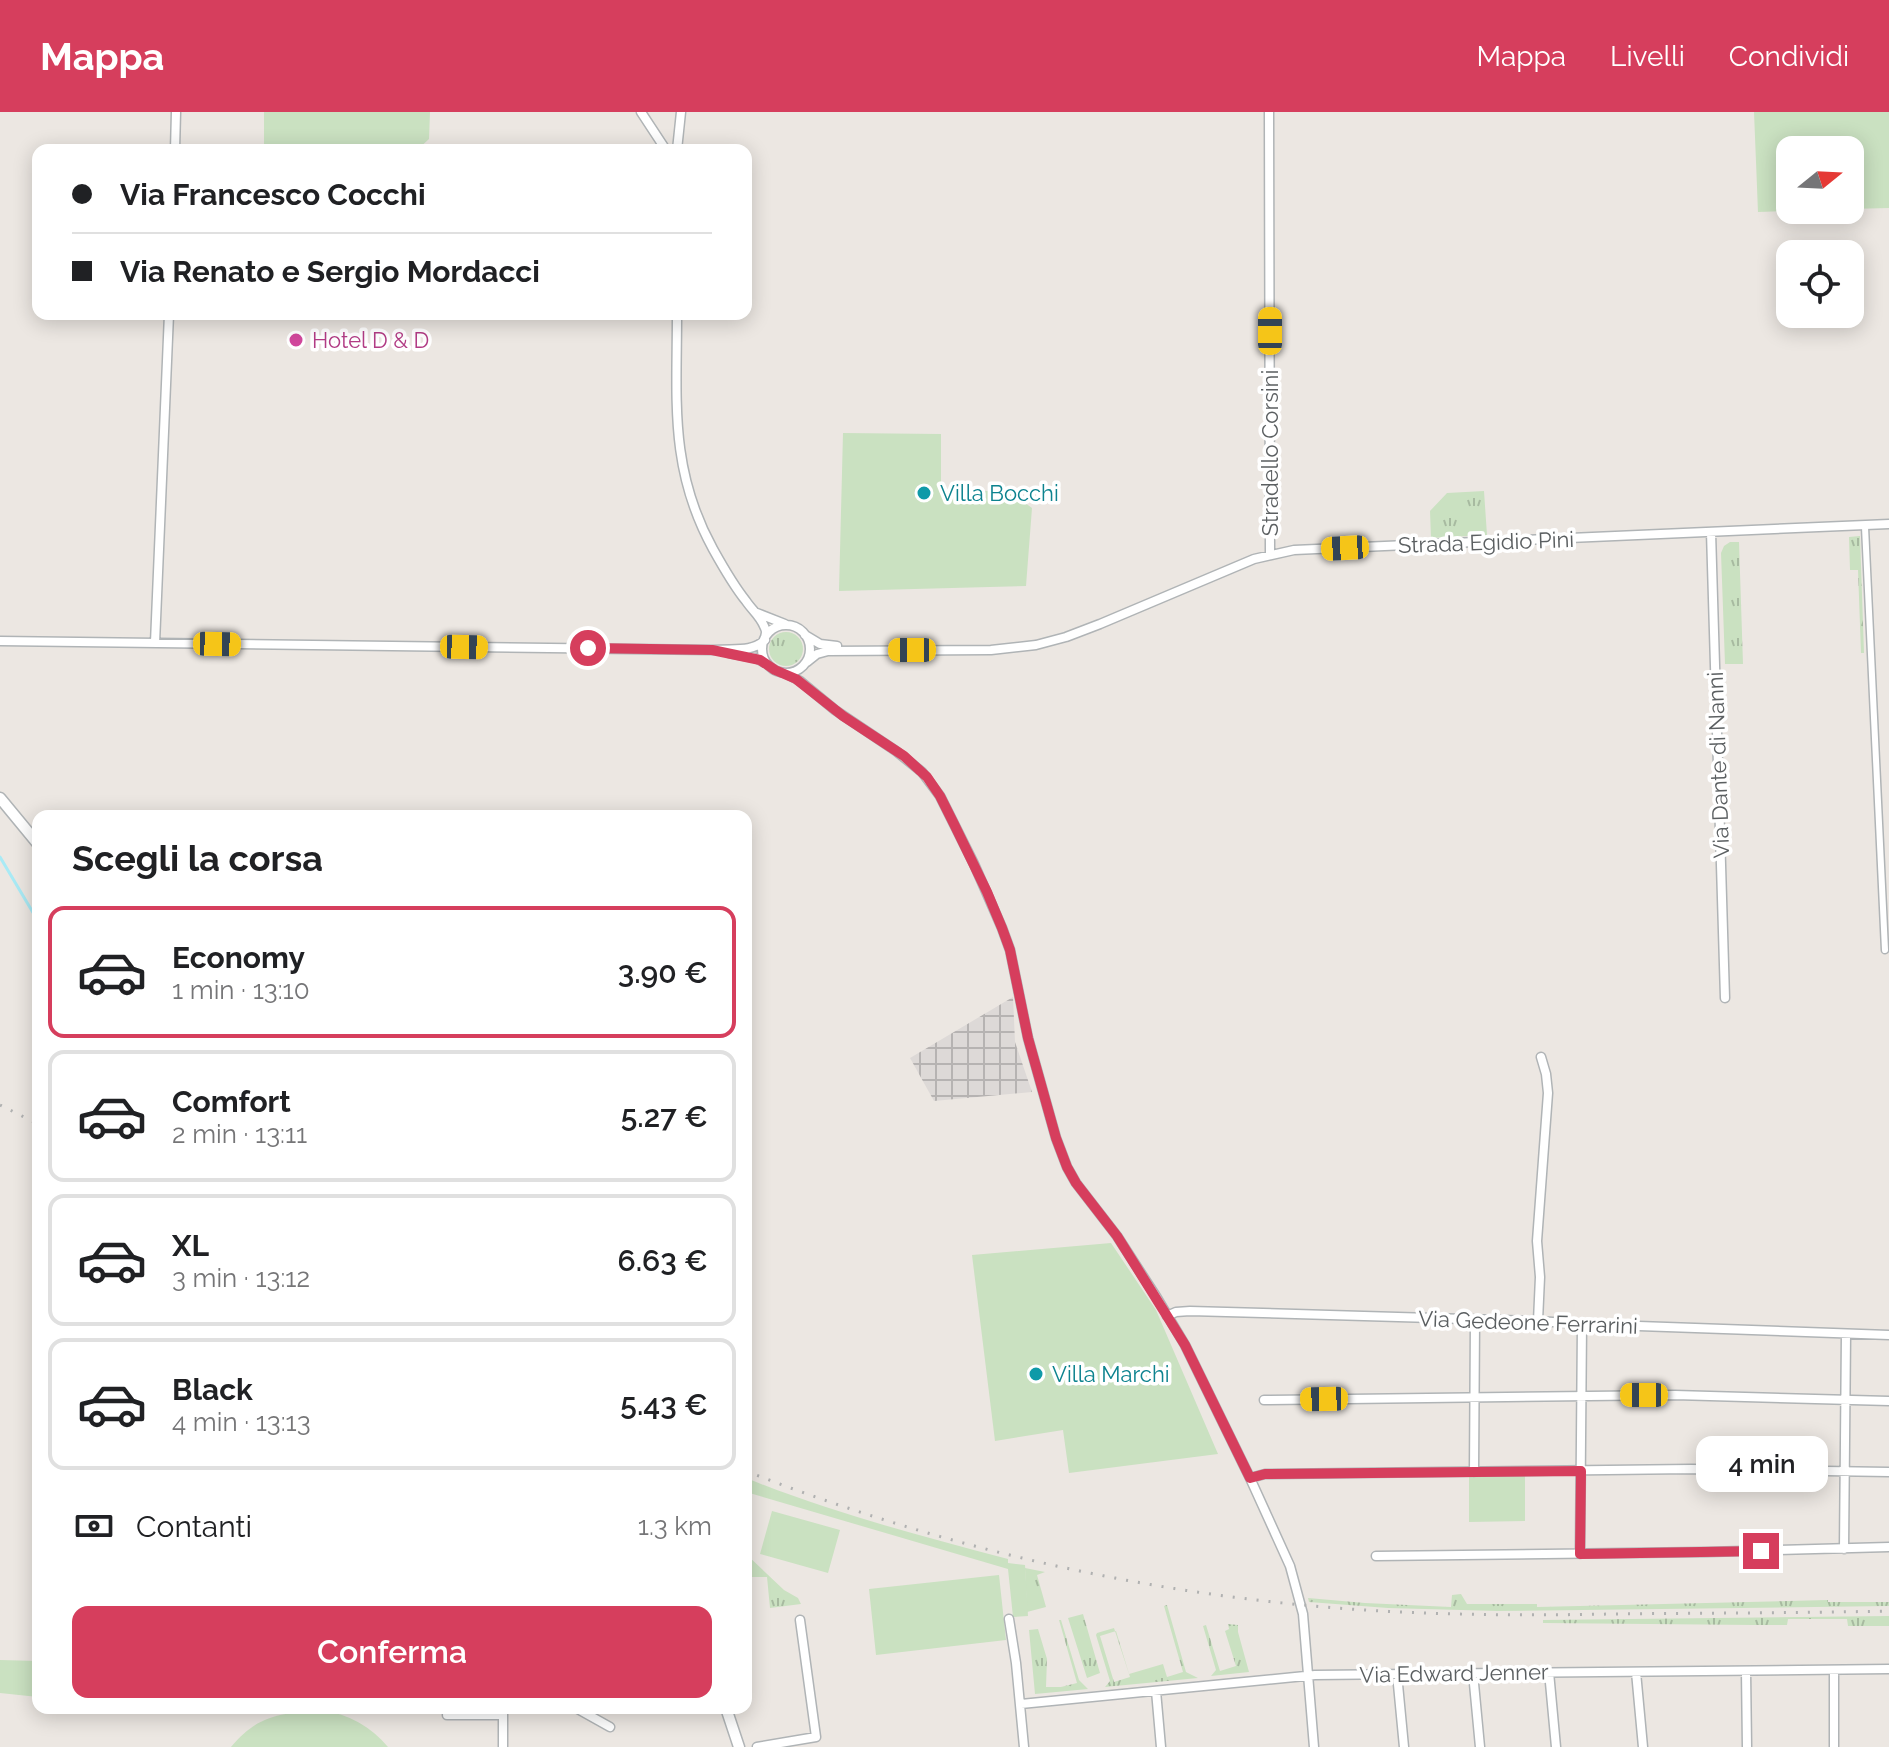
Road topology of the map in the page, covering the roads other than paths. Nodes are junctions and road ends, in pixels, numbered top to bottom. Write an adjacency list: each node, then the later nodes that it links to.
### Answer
1 (176, 112): 5 (street)
2 (641, 112): 6 (street)
3 (681, 112): 7 (street)
4 (1269, 112): 13 (street, Stradello Corsini)
5 (175, 144)
6 (662, 144)
7 (678, 144)
8 (169, 320): 19 (street)
9 (677, 320): 14 (street)
10 (1889, 524): 12 (street, Strada Egidio Pini)
11 (1865, 527): 28 (street)
12 (1711, 532): 13 (street, Strada Egidio Pini); 29 (street, Via Dante di Nanni)
13 (1270, 555): 21 (street, Strada Egidio Pini)
14 (756, 612): 15 (street); 17 (street)
15 (789, 626): 16 (street); 17 (street)
16 (803, 633): 21 (street, Strada Egidio Pini); 22 (street)
17 (765, 639): 20 (street); 23 (street)
18 (0, 641): 19 (street)
19 (155, 643): 20 (street)
20 (712, 650): 23 (street)
21 (861, 650): 22 (street, Strada Egidio Pini)
22 (806, 662): 24 (street); 25 (street)
23 (770, 667): 24 (street)
24 (785, 673): 25 (street)
25 (814, 692): 31 (street)
26 (0, 798): 27 (street)
27 (32, 837)
28 (1885, 950)
29 (1725, 998)
30 (1541, 1057): 33 (street)
31 (1167, 1316): 32 (street, Via Gedeone Ferrarini); 46 (street)
32 (1475, 1320): 33 (street, Via Gedeone Ferrarini); 38 (street)
33 (1538, 1321): 34 (street, Via Gedeone Ferrarini)
34 (1582, 1324): 35 (street, Via Gedeone Ferrarini); 37 (street)
35 (1846, 1334): 36 (street, Via Gedeone Ferrarini); 39 (street)
36 (1889, 1335)
37 (1581, 1396): 38 (street); 39 (street); 42 (street)
38 (1475, 1397): 40 (street); 44 (street)
39 (1845, 1399): 41 (street); 43 (street)
40 (1264, 1400)
41 (1889, 1401)
42 (1581, 1471): 43 (street); 44 (street); 49 (street)
43 (1844, 1471): 45 (street); 48 (street)
44 (1474, 1472): 46 (street)
45 (1889, 1472)
46 (1250, 1478): 60 (street)
47 (1889, 1547): 48 (street)
48 (1844, 1549): 49 (street)
49 (1580, 1554): 50 (street)
50 (1376, 1556)
51 (1009, 1619): 62 (street)
52 (800, 1620): 71 (street)
53 (1889, 1669): 54 (street, Via Edward Jenner)
54 (1834, 1670): 55 (street, Via Edward Jenner); 80 (street)
55 (1746, 1671): 57 (street, Via Edward Jenner); 79 (street)
56 (1549, 1672): 57 (street, Via Edward Jenner); 58 (street, Via Edward Jenner); 77 (street)
57 (1636, 1672): 78 (street)
58 (1473, 1673): 59 (street, Via Edward Jenner); 76 (street)
59 (1397, 1674): 60 (street, Via Edward Jenner); 75 (street)
60 (1308, 1675): 61 (street, Via Edward Jenner); 74 (street)
61 (1156, 1691): 62 (street, Via Edward Jenner); 73 (street)
62 (1021, 1704): 72 (street)
63 (466, 1714): 67 (street)
64 (503, 1714): 69 (street)
65 (587, 1714): 68 (street)
66 (728, 1714): 70 (street)
67 (447, 1715)
68 (610, 1727)
69 (503, 1747)
70 (739, 1747)
71 (757, 1747)
72 (1024, 1747)
73 (1161, 1747)
74 (1314, 1747)
75 (1404, 1747)
76 (1480, 1747)
77 (1556, 1747)
78 (1643, 1747)
79 (1747, 1747)
80 (1834, 1747)

